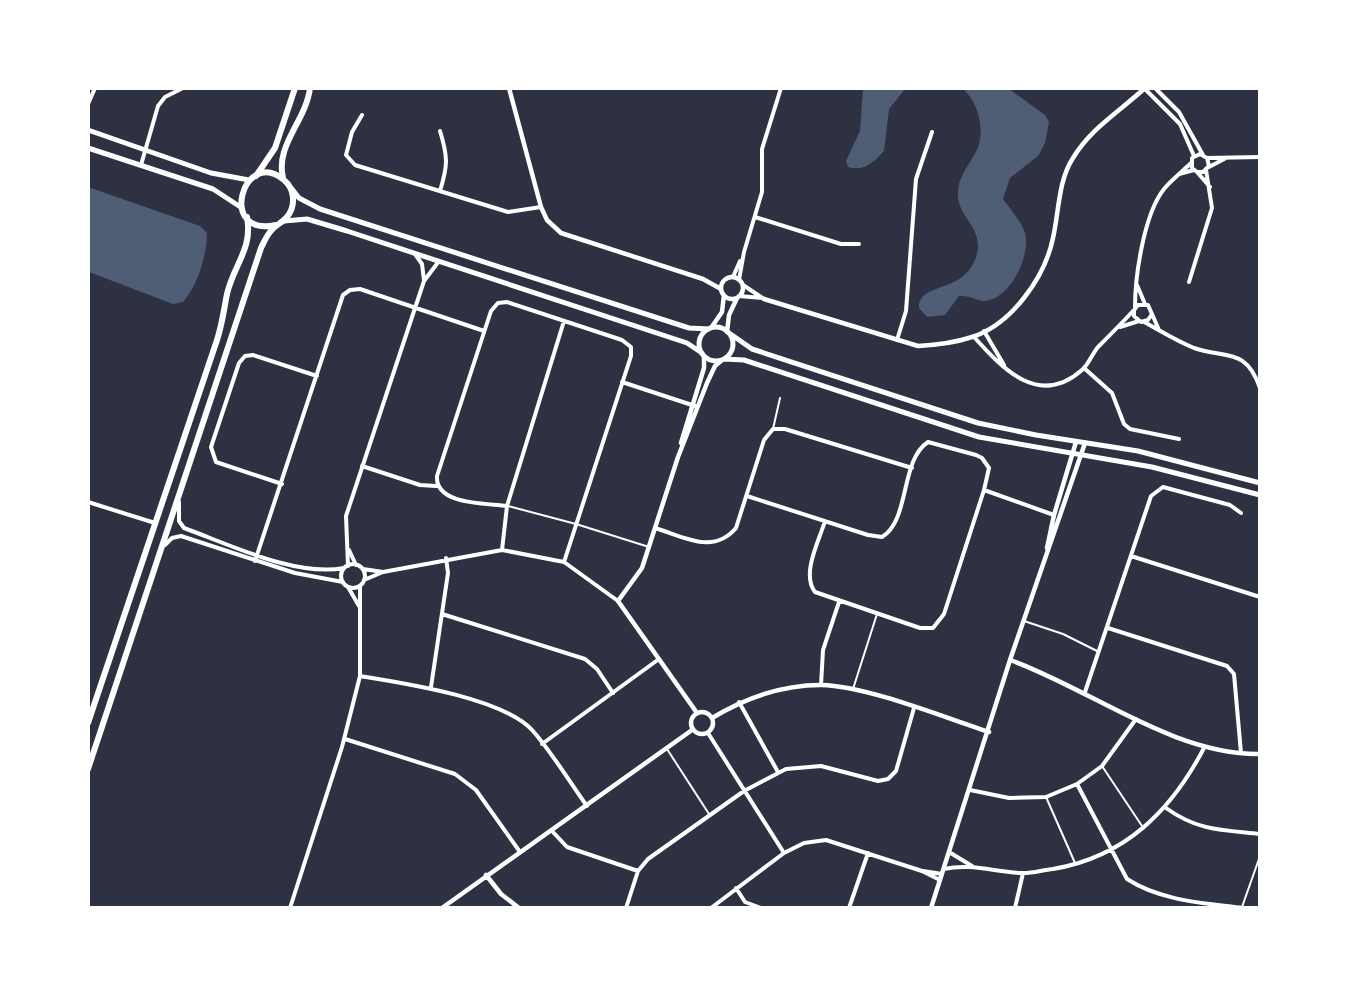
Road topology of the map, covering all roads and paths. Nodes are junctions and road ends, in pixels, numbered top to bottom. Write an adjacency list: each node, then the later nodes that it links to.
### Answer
1 (95, 88): 9 (street)
2 (183, 88): 15 (street)
3 (295, 88): 25 (main road)
4 (310, 88): 26 (main road)
5 (509, 88): 30 (street)
6 (781, 88): 33 (street)
7 (1155, 88): 17 (street)
8 (1145, 89): 16 (street); 60 (street)
9 (88, 104)
10 (362, 115): 29 (street)
11 (88, 130): 15 (main road)
12 (440, 131): 29 (street)
13 (932, 132): 64 (street)
14 (88, 148): 21 (main road)
15 (145, 150): 21 (street); 25 (main road)
16 (1194, 156): 17 (street); 20 (street)
17 (1205, 156): 19 (street); 22 (street)
18 (1260, 157): 19 (street)
19 (1227, 158): 22 (street)
20 (1191, 163): 23 (street); 24 (street)
21 (141, 165): 31 (main road)
22 (1207, 169): 23 (street); 28 (street)
23 (1196, 171): 24 (street); 28 (street)
24 (1179, 175): 45 (street)
25 (252, 178): 26 (main road); 31 (main road)
26 (283, 178): 27 (main road)
27 (289, 185): 34 (main road); 58 (main road)
28 (1210, 187): 44 (street)
29 (440, 191): 30 (street)
30 (541, 207): 40 (street)
31 (242, 208): 32 (main road)
32 (247, 218): 34 (main road); 97 (main road)
33 (756, 218): 35 (street); 36 (street)
34 (279, 224): 37 (main road); 91 (main road)
35 (859, 244)
36 (744, 252): 39 (street); 41 (street)
37 (414, 253): 38 (main road); 42 (street)
38 (439, 261): 42 (street); 65 (main road)
39 (733, 277): 41 (street); 43 (street)
40 (703, 279): 43 (street); 47 (street)
41 (739, 280): 46 (street)
42 (424, 281): 52 (street)
43 (723, 282): 47 (street)
44 (1189, 282)
45 (1137, 284): 51 (street); 53 (street)
46 (743, 285): 49 (street); 50 (street)
47 (721, 289): 48 (street)
48 (724, 295): 49 (street); 58 (street)
49 (738, 297): 50 (street); 62 (street)
50 (764, 298): 64 (street)
51 (1146, 304): 53 (street); 54 (street)
52 (415, 308): 59 (street); 69 (street); 82 (street)
53 (1135, 309): 56 (street); 57 (street)
54 (1152, 314): 56 (street); 61 (street)
55 (564, 321): 59 (street); 70 (street); 92 (street)
56 (1141, 321): 57 (street); 61 (street)
57 (1119, 327): 68 (street)
58 (710, 329): 62 (main road); 65 (main road)
59 (484, 331): 86 (street)
60 (984, 331): 63 (street); 67 (street)
61 (1160, 331): 71 (street)
62 (728, 332): 66 (main road); 77 (main road)
63 (974, 337): 64 (street); 67 (street)
64 (897, 341)
65 (703, 354): 66 (main road); 73 (street)
66 (723, 359): 74 (street); 79 (main road)
67 (1004, 366): 68 (street)
68 (1084, 368): 76 (street)
69 (317, 376): 85 (street); 85 (street)
70 (622, 382): 73 (street); 98 (street)
71 (1260, 388)
72 (780, 398): 75 (lane)
73 (691, 405): 74 (street); 81 (street)
74 (698, 408): 81 (street)
75 (773, 429): 83 (street); 89 (street)
76 (1179, 439)
77 (1076, 442): 78 (main road); 79 (street)
78 (1085, 443): 80 (street); 84 (main road)
79 (1073, 454): 80 (main road); 94 (street)
80 (1081, 456): 88 (main road); 95 (street)
81 (678, 457): 99 (street)
82 (362, 466): 86 (street); 102 (street)
83 (912, 468): 87 (street); 96 (street)
84 (1260, 483)
85 (282, 484): 104 (street)
86 (436, 486): 92 (street)
87 (984, 490): 94 (street); 123 (street)
88 (1260, 495)
89 (747, 496): 96 (street); 99 (street)
90 (88, 502): 97 (street)
91 (179, 502): 100 (main road); 104 (street)
92 (507, 506): 98 (lane); 103 (street)
93 (1241, 513): 105 (street)
94 (1054, 515): 95 (street); 107 (street)
95 (1061, 518): 107 (street)
96 (825, 521): 120 (street)
97 (155, 523): 140 (main road)
98 (576, 524): 101 (lane); 109 (street)
99 (655, 528): 101 (street)
100 (163, 546): 108 (street); 151 (main road)
101 (649, 548): 119 (street)
102 (348, 550): 110 (street); 111 (street)
103 (502, 550): 106 (street); 109 (street)
104 (257, 554): 108 (street); 111 (street)
105 (1131, 556): 118 (street); 125 (street)
106 (446, 558): 113 (street); 122 (street)
107 (1045, 559): 124 (street)
108 (255, 561): 115 (street)
109 (564, 562): 119 (street)
110 (356, 564): 111 (street); 112 (street)
111 (346, 567): 115 (street)
112 (362, 568): 113 (street); 114 (street)
113 (383, 572): 114 (street)
114 (364, 580): 116 (street)
115 (343, 582): 117 (street)
116 (360, 586): 117 (street); 121 (street)
117 (348, 587): 121 (street)
118 (1260, 597)
119 (618, 601): 127 (street)
120 (839, 602): 123 (street); 130 (street)
121 (359, 606): 129 (street)
122 (442, 614): 131 (street); 134 (street)
123 (877, 615): 132 (lane)
124 (1024, 621): 126 (lane); 128 (street)
125 (1108, 628): 126 (street); 148 (street)
126 (1100, 652): 133 (street)
127 (659, 659): 134 (street); 137 (street)
128 (1011, 660): 133 (street); 142 (street)
129 (360, 676): 131 (street); 144 (street)
130 (821, 685): 132 (street); 135 (street)
131 (431, 687): 145 (street)
132 (853, 689): 136 (street)
133 (1085, 692): 139 (street)
134 (613, 693): 145 (street)
135 (739, 702): 138 (street); 152 (street)
136 (914, 708): 142 (street); 152 (street)
137 (697, 713): 138 (street); 141 (street)
138 (712, 718): 143 (street)
139 (1137, 718): 146 (street); 150 (street)
140 (88, 723)
141 (693, 730): 143 (street); 147 (street)
142 (989, 732): 154 (street)
143 (708, 733): 155 (street)
144 (345, 739): 164 (street); 180 (street)
145 (542, 744): 157 (street)
146 (1204, 748): 148 (street); 158 (street)
147 (667, 749): 157 (street); 159 (lane)
148 (1241, 754): 149 (street)
149 (1260, 754)
150 (1102, 766): 153 (street); 160 (lane)
151 (88, 769)
152 (778, 772): 155 (street)
153 (1077, 784): 156 (street); 163 (street)
154 (970, 790): 156 (street); 165 (street)
155 (744, 791): 159 (street); 166 (street)
156 (1046, 797): 169 (lane)
157 (587, 806): 161 (street)
158 (1166, 808): 160 (street); 162 (street)
159 (709, 814): 171 (street)
160 (1144, 829): 163 (street)
161 (552, 831): 164 (street); 171 (street)
162 (1260, 834)
163 (1112, 849): 169 (street); 179 (street)
164 (520, 852): 175 (street)
165 (949, 852): 170 (street); 173 (street)
166 (784, 853): 167 (street); 177 (street)
167 (868, 853): 172 (street); 186 (street)
168 (1260, 856): 179 (lane)
169 (1076, 865): 174 (street)
170 (976, 867): 173 (street); 174 (street)
171 (638, 871): 183 (street)
172 (922, 871): 173 (street); 176 (street)
173 (943, 871): 176 (street)
174 (1023, 873): 188 (street)
175 (486, 875): 178 (street); 181 (street)
176 (940, 880): 187 (street)
177 (736, 888): 184 (street); 185 (street)
178 (512, 906): 182 (street)
179 (1242, 907)
180 (290, 908)
181 (442, 908)
182 (519, 908)
183 (626, 908)
184 (711, 908)
185 (761, 908)
186 (849, 908)
187 (931, 908)
188 (1015, 908)

